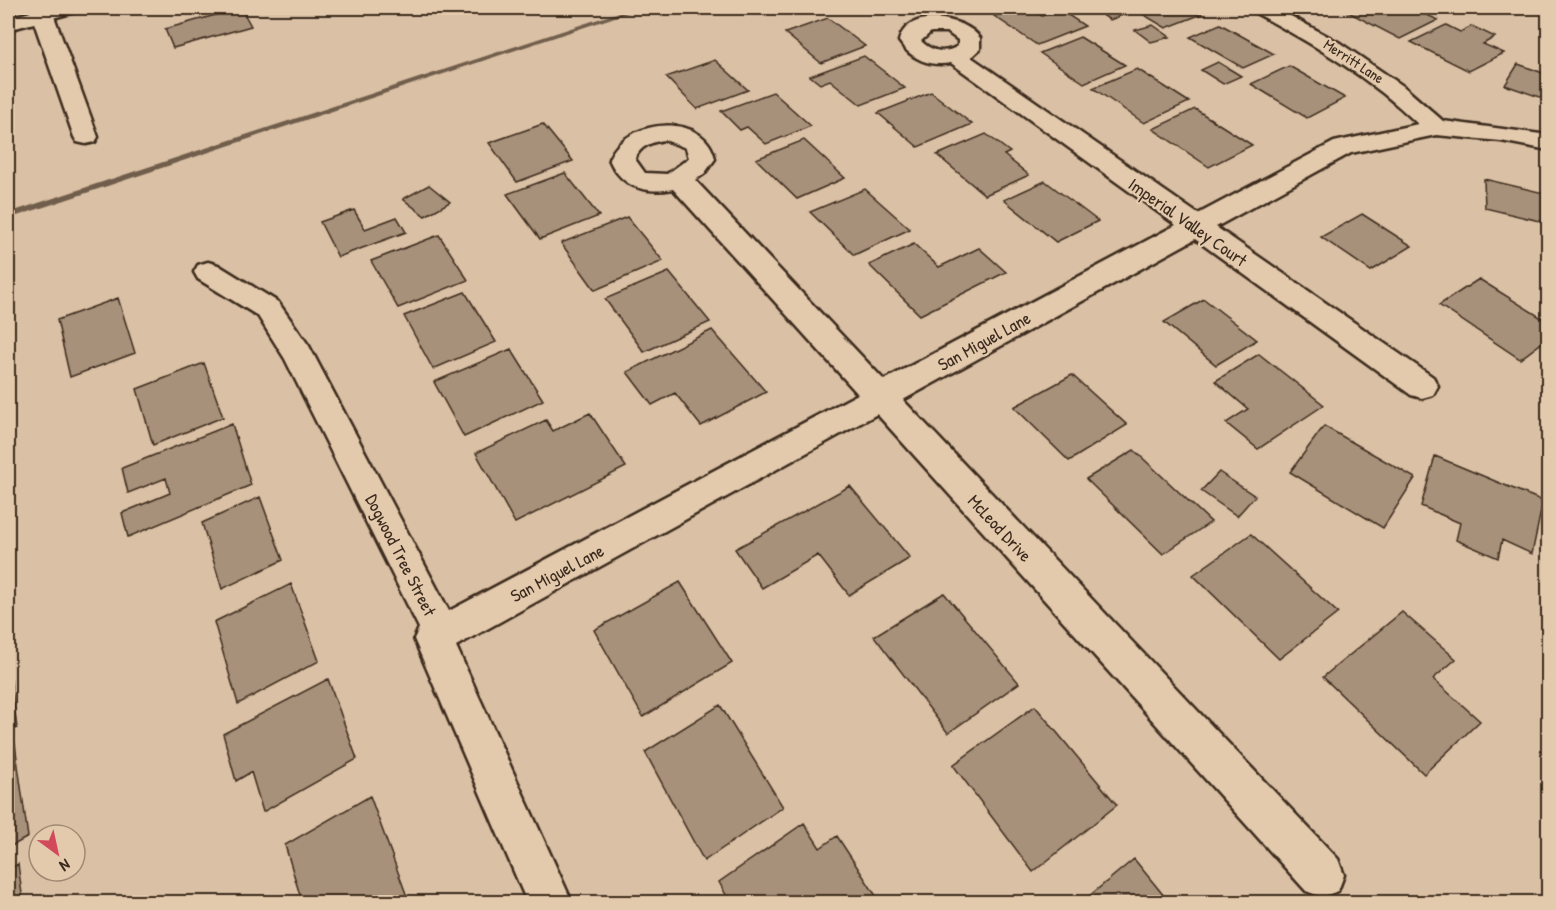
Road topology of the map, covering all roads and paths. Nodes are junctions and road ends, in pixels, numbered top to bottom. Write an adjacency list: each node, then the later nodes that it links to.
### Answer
1 (68, 8): 3 (street)
2 (1261, 8): 6 (street, Merritt Lane)
3 (41, 11): 4 (street); 7 (street)
4 (8, 24)
5 (955, 56): 10 (street, Imperial Valley Court)
6 (1436, 128): 8 (street, San Miguel Lane); 10 (street, San Miguel Lane)
7 (86, 137)
8 (1548, 142)
9 (679, 179): 13 (street, McLeod Drive)
10 (1193, 226): 12 (street, Imperial Valley Court); 13 (street, San Miguel Lane)
11 (208, 272): 14 (street, Dogwood Tree Street)
12 (1422, 386)
13 (880, 399): 14 (street, San Miguel Lane); 15 (street, McLeod Drive)
14 (442, 635): 16 (street, Dogwood Tree Street)
15 (1323, 875)
16 (550, 903)

